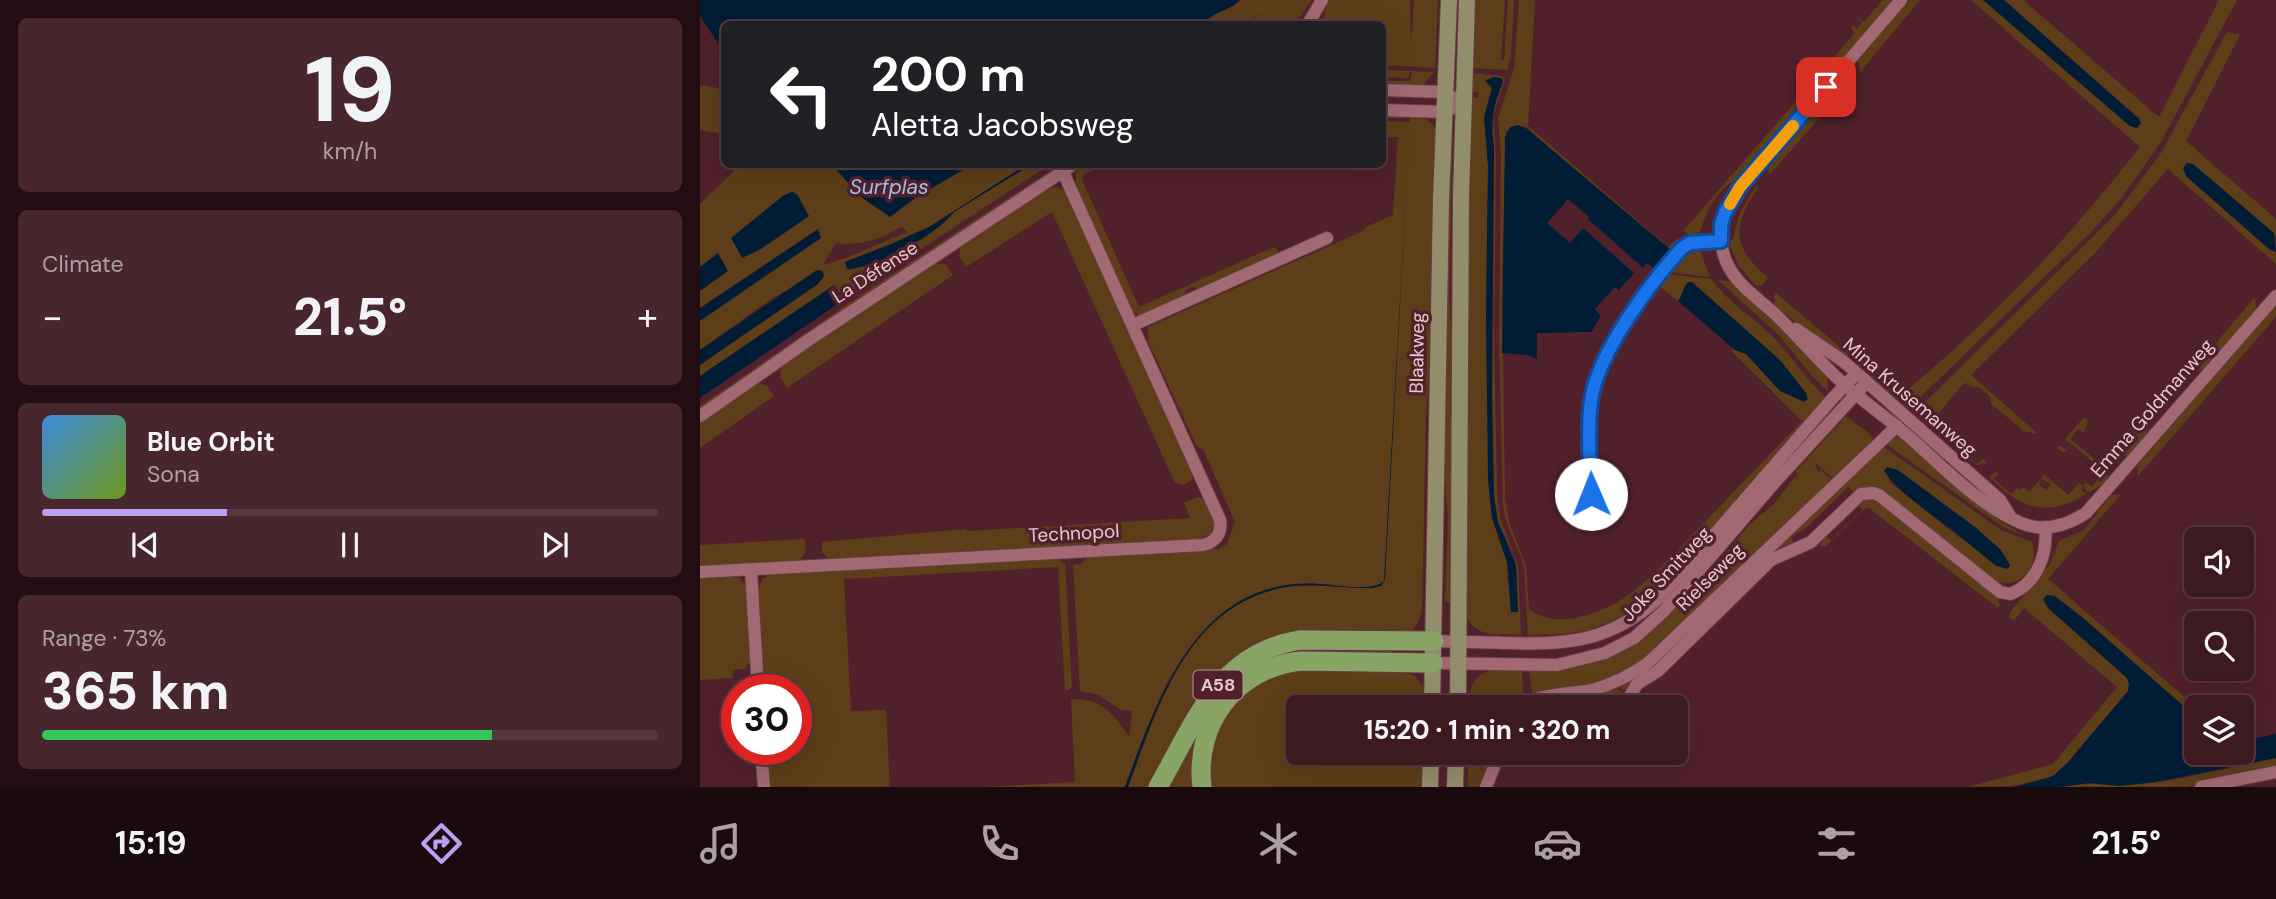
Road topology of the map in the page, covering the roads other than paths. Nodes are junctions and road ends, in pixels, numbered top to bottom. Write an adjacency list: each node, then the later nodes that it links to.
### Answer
1 (1322, 0): 5 (street); 6 (street)
2 (1449, 0): 8 (main road, Blaakweg)
3 (1467, 0): 9 (main road)
4 (1901, 0): 14 (street)
5 (1310, 21)
6 (1315, 21)
7 (1386, 90): 8 (street)
8 (1444, 92): 9 (street); 11 (main road, Blaakweg)
9 (1464, 104): 11 (street); 29 (main road)
10 (1386, 110): 11 (street)
11 (1444, 112): 28 (main road, Blaakweg)
12 (1069, 168): 17 (street, Technopol); 21 (street, La Défense)
13 (1327, 238): 17 (street)
14 (1721, 241): 16 (street, Mina Krusemanweg); 23 (street)
15 (2276, 296): 25 (street, Emma Goldmanweg)
16 (1776, 315): 18 (street, Mina Krusemanweg); 19 (street, Mina Krusemanweg)
17 (1133, 325): 26 (street, Technopol)
18 (1861, 379): 19 (street, Joke Smitweg); 20 (street, Joke Smitweg); 24 (street, Mina Krusemanweg)
19 (1844, 385): 20 (street, Mina Krusemanweg); 29 (street, Joke Smitweg)
20 (1856, 394): 22 (street, Mina Krusemanweg); 31 (street, Joke Smitweg)
21 (700, 416)
22 (1896, 426): 24 (street, Mina Krusemanweg); 35 (street, Rielseweg)
23 (1591, 494)
24 (2010, 517): 25 (street, Mina Krusemanweg)
25 (2045, 527): 36 (street)
26 (751, 569): 27 (street, Technopol); 32 (street)
27 (700, 572)
28 (1434, 641): 29 (street, Joke Smitweg); 30 (main road, Blaakweg); 43 (highway, A58)
29 (1459, 642): 31 (main road)
30 (1433, 663): 31 (street, Joke Smitweg); 33 (main road, Blaakweg); 44 (highway, A58)
31 (1459, 664): 34 (main road)
32 (757, 674)
33 (1432, 695)
34 (1458, 695)
35 (1560, 695)
36 (1631, 695)
37 (762, 765): 42 (street)
38 (1431, 765): 45 (main road)
39 (1456, 765): 46 (main road)
40 (1495, 765): 47 (street)
41 (2276, 772): 48 (street)
42 (764, 787)
43 (1158, 787)
44 (1202, 787)
45 (1430, 787)
46 (1455, 787)
47 (1486, 787)
48 (2201, 787)

